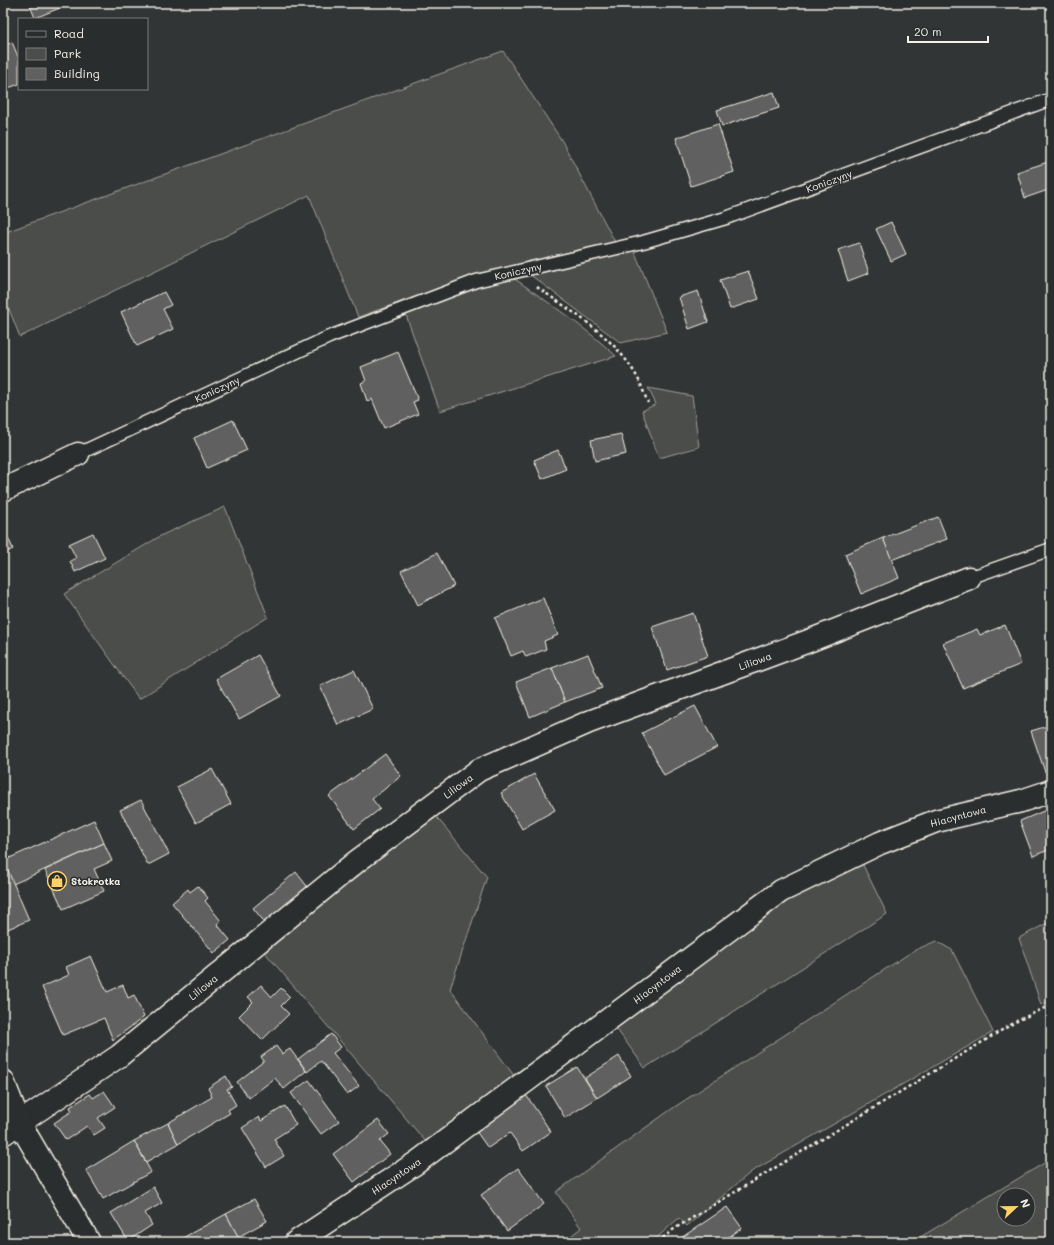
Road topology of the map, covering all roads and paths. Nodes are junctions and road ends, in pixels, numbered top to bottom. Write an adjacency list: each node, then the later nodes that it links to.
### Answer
1 (1051, 99): 2 (lane, Koniczyny)
2 (515, 272): 3 (path); 4 (lane, Koniczyny)
3 (648, 403)
4 (78, 454): 5 (street, Koniczyny)
5 (3, 490)
6 (1051, 549): 7 (lane)
7 (969, 578): 11 (street, Liliowa)
8 (1051, 791): 13 (street, Hiacyntowa)
9 (1051, 1005): 14 (path)
10 (3, 1081): 11 (street)
11 (11, 1129): 12 (street)
12 (89, 1242)
13 (296, 1242)
14 (658, 1242)

